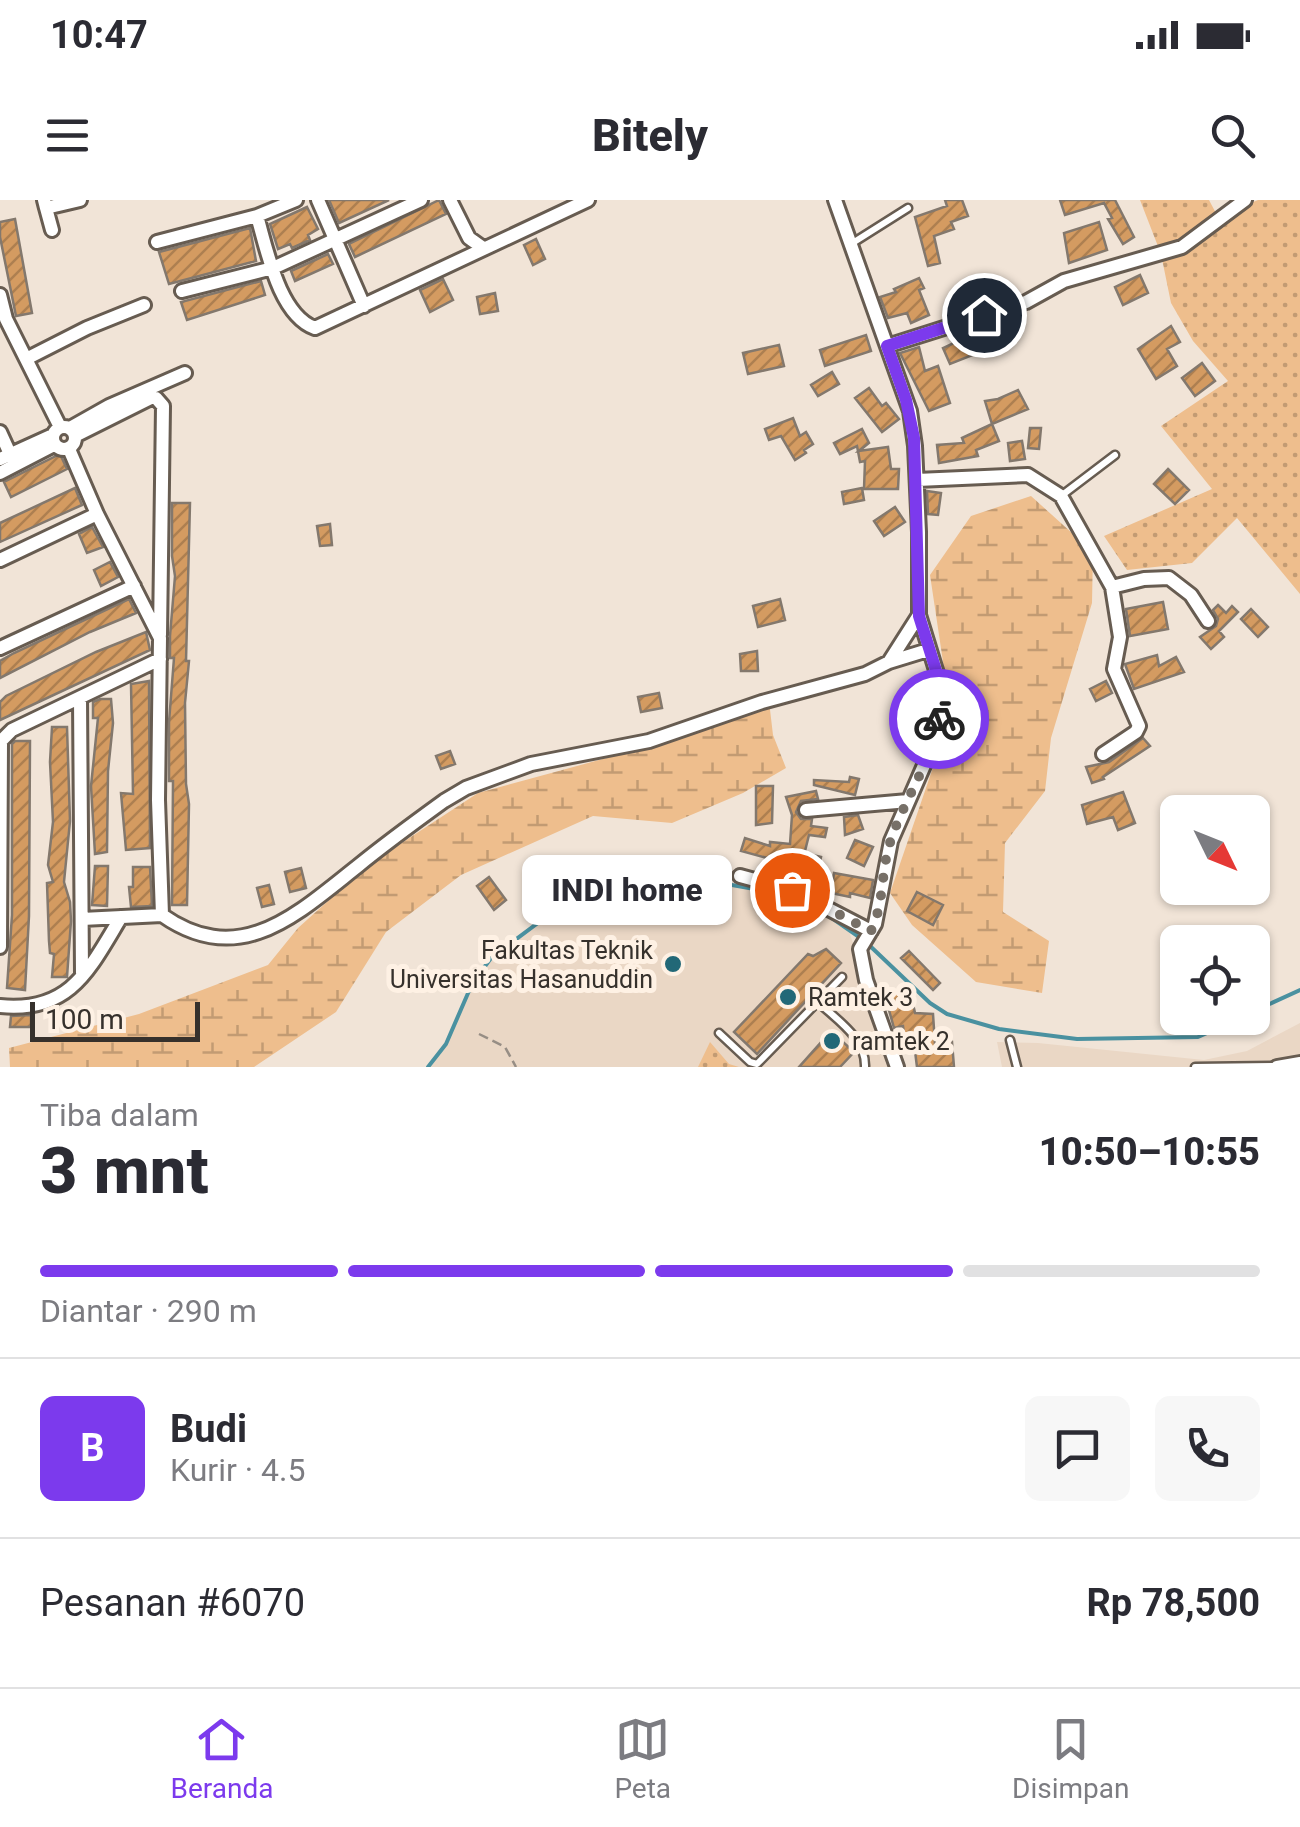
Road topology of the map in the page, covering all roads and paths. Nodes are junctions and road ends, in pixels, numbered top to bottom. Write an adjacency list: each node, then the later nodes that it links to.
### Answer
1 (80, 200): 9 (street)
2 (296, 200): 11 (street)
3 (318, 200): 13 (street)
4 (421, 200): 13 (street)
5 (450, 200): 16 (street)
6 (835, 200): 15 (street)
7 (1245, 200): 22 (street)
8 (582, 201): 16 (street)
9 (45, 204): 12 (street)
10 (908, 208): 15 (lane)
11 (257, 216): 14 (street); 17 (street)
12 (52, 230)
13 (335, 240): 17 (street); 21 (street)
14 (157, 242)
15 (851, 244): 22 (street)
16 (483, 248): 21 (street)
17 (273, 268): 18 (street); 21 (street)
18 (182, 291)
19 (0, 297): 23 (street)
20 (144, 305): 23 (street)
21 (364, 306)
22 (887, 346): 30 (street)
23 (26, 358): 26 (street)
24 (185, 373): 26 (street)
25 (0, 432): 28 (street)
26 (63, 437): 28 (street); 29 (street); 32 (street); 38 (street)
27 (1115, 455): 31 (lane)
28 (5, 456)
29 (0, 473)
30 (917, 480): 31 (street); 36 (street)
31 (1061, 496): 35 (street)
32 (97, 514): 33 (street); 34 (street)
33 (0, 560)
34 (134, 586): 38 (street); 39 (street)
35 (1112, 587): 37 (street); 44 (street)
36 (919, 616): 40 (street); 42 (street)
37 (1208, 621)
38 (160, 638): 41 (street)
39 (0, 648)
40 (928, 650): 42 (street); 45 (street)
41 (160, 659): 43 (street); 48 (street)
42 (889, 662): 48 (street)
43 (80, 698): 50 (street); 52 (street)
44 (1103, 754)
45 (908, 801): 46 (street); 51 (street)
46 (806, 810)
47 (740, 876): 51 (street)
48 (162, 915): 49 (street)
49 (121, 917): 50 (street); 53 (street)
50 (82, 919): 53 (street)
51 (867, 938): 64 (street)
52 (0, 947)
53 (82, 973): 56 (street)
54 (842, 976): 55 (lane)
55 (818, 1002): 57 (lane); 63 (lane)
56 (0, 1006)
57 (719, 1033)
58 (479, 1034): 62 (path)
59 (1010, 1040): 65 (lane)
60 (1300, 1063): 61 (street)
61 (1277, 1066): 66 (lane)
62 (516, 1067)
63 (865, 1067)
64 (897, 1067)
65 (1017, 1067)
66 (1195, 1067)

